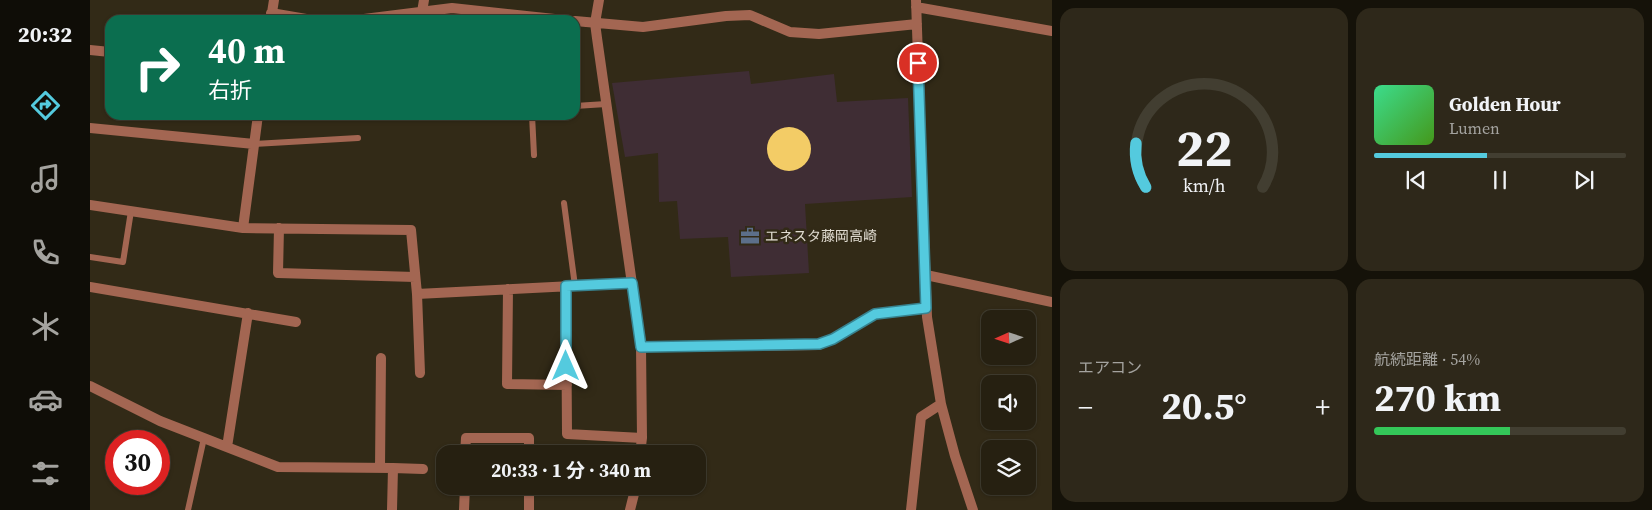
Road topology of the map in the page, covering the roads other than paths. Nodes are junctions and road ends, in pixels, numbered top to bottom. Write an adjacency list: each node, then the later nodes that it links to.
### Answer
1 (274, 0): 6 (street)
2 (424, 0): 5 (street)
3 (599, 0): 10 (street)
4 (916, 3): 11 (street); 12 (street)
5 (422, 12): 7 (street); 8 (street)
6 (271, 15)
7 (397, 15)
8 (517, 15)
9 (580, 22): 10 (street)
10 (595, 23): 11 (street); 15 (street)
11 (917, 24): 29 (street)
12 (1052, 31)
13 (90, 50): 14 (street)
14 (105, 52)
15 (606, 104): 16 (lane); 31 (street)
16 (580, 106)
17 (257, 120): 21 (street)
18 (532, 120): 22 (lane)
19 (90, 128): 21 (street)
20 (358, 138): 21 (lane)
21 (254, 144): 26 (street)
22 (534, 155)
23 (564, 203): 32 (lane)
24 (90, 206): 25 (street)
25 (131, 211): 26 (street); 28 (lane)
26 (243, 228): 27 (street)
27 (279, 228): 30 (street); 30 (street)
28 (90, 257)
29 (926, 275): 36 (street); 37 (street)
30 (415, 277): 35 (street)
31 (632, 283): 32 (street); 40 (street)
32 (571, 286): 34 (street); 43 (street)
33 (90, 287): 38 (street)
34 (508, 289): 35 (street); 43 (street)
35 (417, 294): 42 (street)
36 (1052, 302)
37 (926, 308): 40 (street); 45 (street)
38 (248, 313): 39 (street); 51 (street)
39 (296, 322)
40 (641, 347): 47 (street)
41 (381, 358): 52 (street)
42 (420, 373)
43 (567, 385): 47 (street)
44 (90, 386): 46 (street)
45 (941, 404): 63 (street); 64 (street)
46 (204, 438): 51 (street); 58 (lane)
47 (642, 438): 50 (street)
48 (466, 445): 49 (street)
49 (529, 445)
50 (641, 445)
51 (227, 447): 52 (street)
52 (380, 468): 53 (street)
53 (393, 468): 54 (street); 59 (street)
54 (423, 469)
55 (465, 495): 60 (street)
56 (529, 495): 61 (street)
57 (634, 495): 62 (street)
58 (188, 510)
59 (392, 510)
60 (464, 510)
61 (529, 510)
62 (630, 510)
63 (911, 510)
64 (973, 510)

